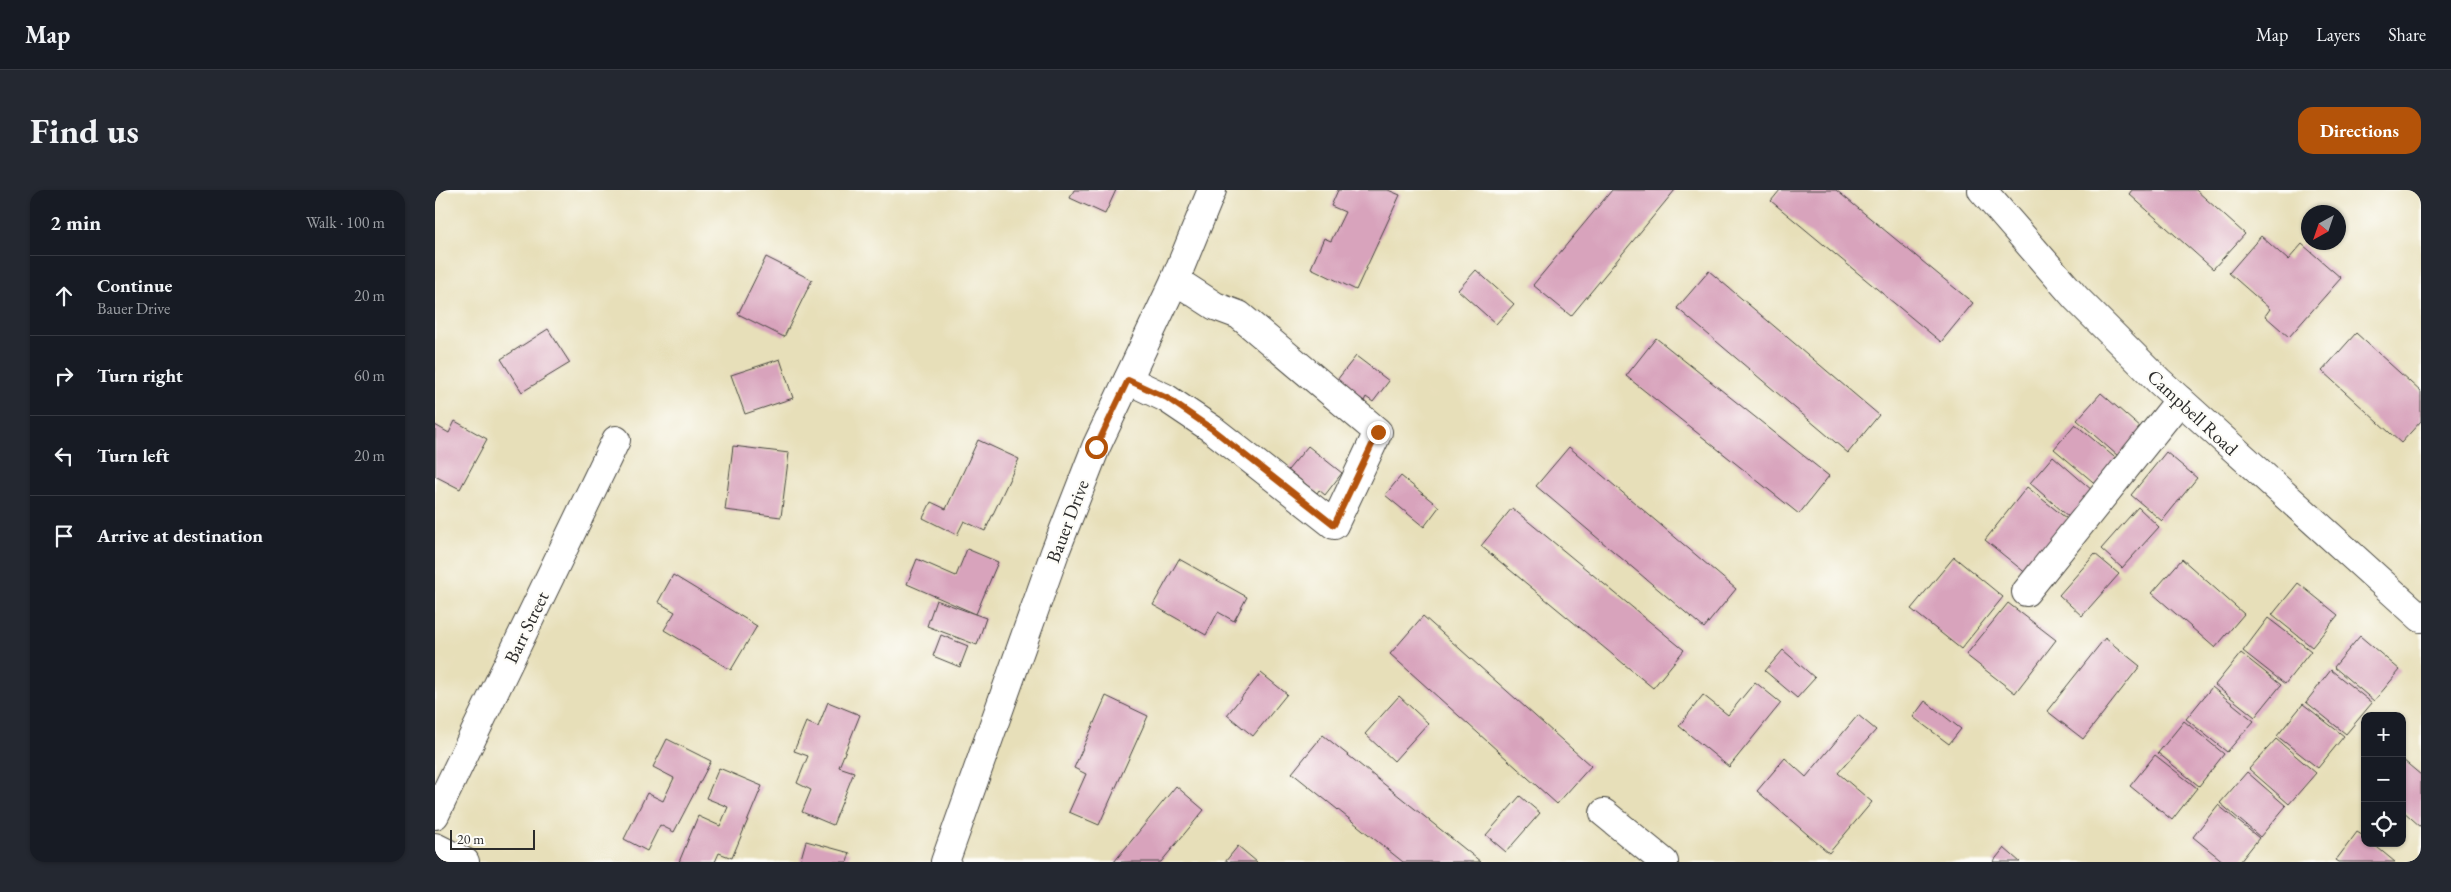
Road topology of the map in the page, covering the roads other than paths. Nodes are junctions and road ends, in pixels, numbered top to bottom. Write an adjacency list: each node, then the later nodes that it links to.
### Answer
1 (1212, 190): 3 (street, Bauer Drive)
2 (1992, 194): 5 (street, Campbell Road)
3 (1175, 280): 4 (street, Bauer Drive); 4 (street)
4 (1128, 380): 13 (street, Bauer Drive)
5 (2180, 400): 7 (street); 8 (street, Campbell Road)
6 (616, 440): 10 (street, Barr Street)
7 (2026, 592)
8 (2421, 618)
9 (1604, 813): 14 (street)
10 (435, 815)
11 (435, 847): 12 (street)
12 (465, 862)
13 (945, 862)
14 (1664, 862)

